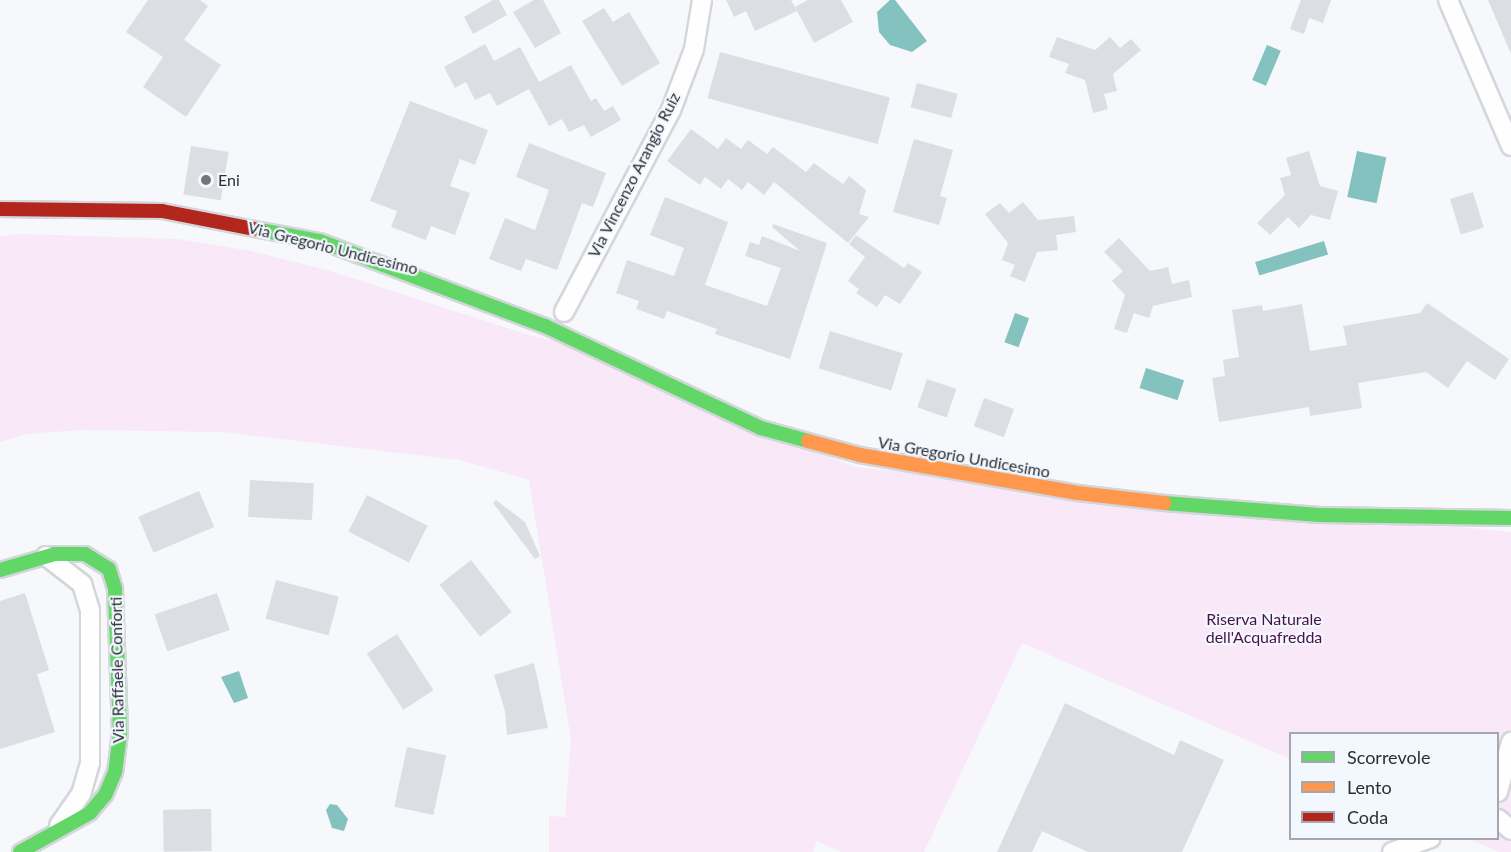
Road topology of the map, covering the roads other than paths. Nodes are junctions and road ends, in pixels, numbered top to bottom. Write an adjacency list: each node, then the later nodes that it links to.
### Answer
1 (702, 0): 11 (street, Via Vincenzo Arangio Ruiz)
2 (1448, 0): 3 (street)
3 (1511, 146)
4 (0, 209): 10 (street, Via Gregorio Undicesimo)
5 (34, 225): 6 (street)
6 (123, 226)
7 (214, 237): 8 (street, Via Gregorio Undicesimo)
8 (274, 248)
9 (341, 266): 10 (street, Via Gregorio Undicesimo)
10 (443, 290): 12 (street, Via Gregorio Undicesimo)
11 (564, 312)
12 (1511, 518)
13 (46, 556): 14 (street, Via Raffaele Conforti); 19 (street, Via Raffaele Conforti); 19 (street, Via Raffaele Conforti)
14 (0, 570)
15 (1511, 742): 16 (street)
16 (1499, 785)
17 (1499, 821): 18 (street)
18 (1511, 830)
19 (41, 840): 21 (street, Via Raffaele Conforti)
20 (1425, 840): 22 (street)
21 (20, 852)
22 (1392, 852)

